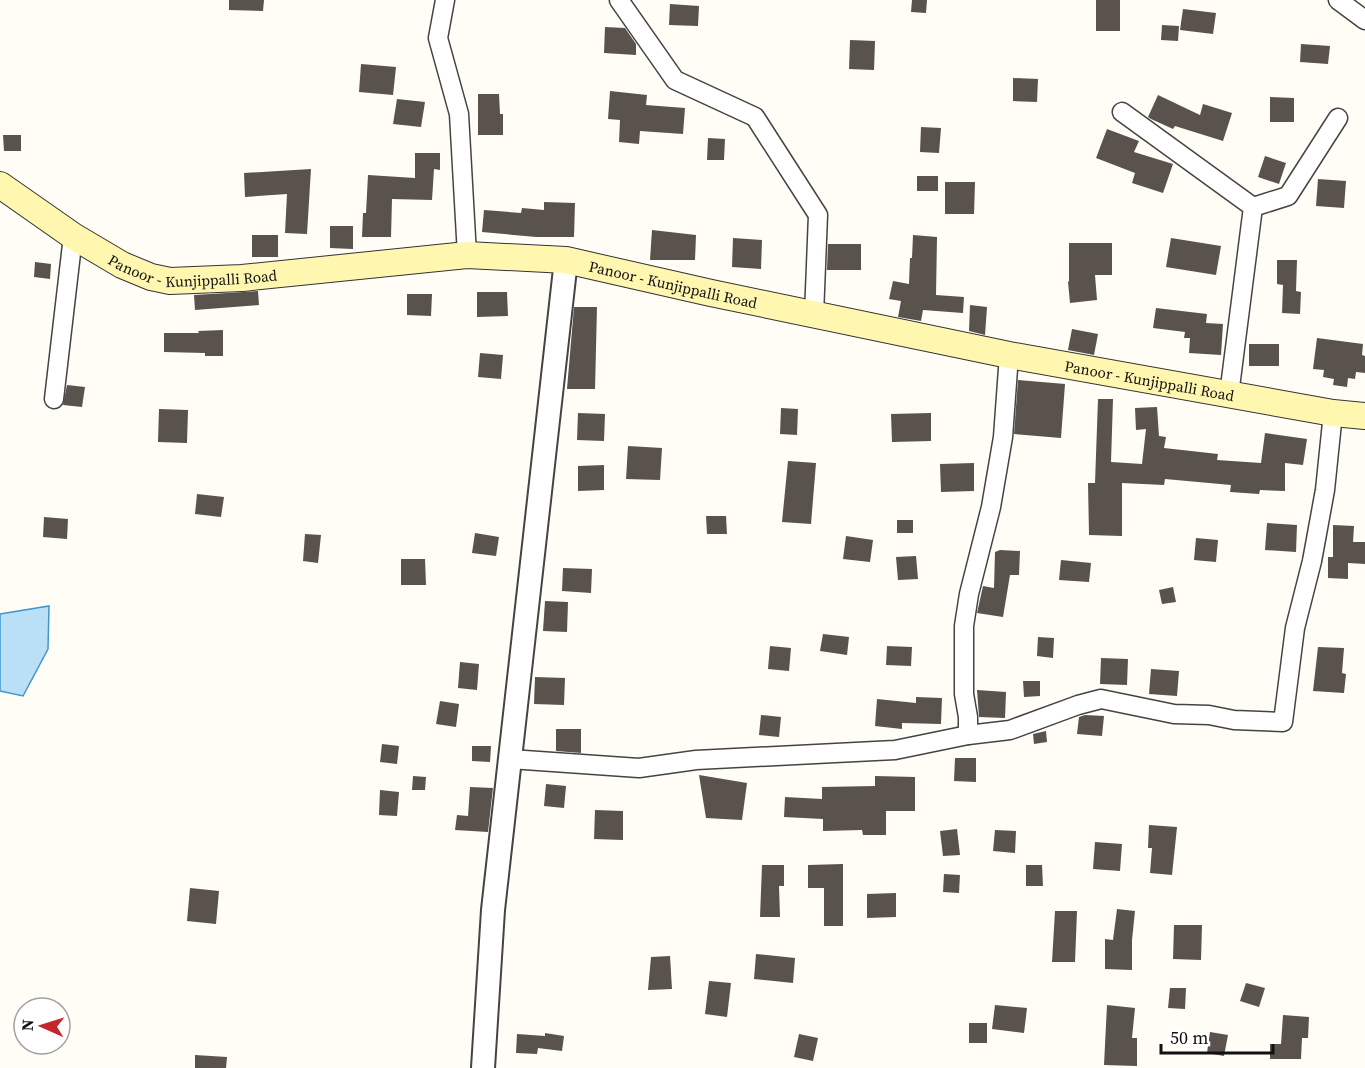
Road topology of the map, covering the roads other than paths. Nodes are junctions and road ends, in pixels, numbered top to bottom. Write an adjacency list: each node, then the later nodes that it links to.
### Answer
1 (445, 0): 10 (street)
2 (620, 0): 12 (street)
3 (1338, 0): 4 (street)
4 (1365, 20)
5 (1122, 112): 8 (street)
6 (1338, 118): 8 (street)
7 (0, 185): 9 (main road, Panoor - Kunjippalli Road)
8 (1253, 207): 14 (street)
9 (73, 236): 10 (main road, Panoor - Kunjippalli Road); 15 (street)
10 (467, 255): 11 (main road, Panoor - Kunjippalli Road)
11 (566, 260): 12 (main road, Panoor - Kunjippalli Road); 19 (street)
12 (814, 315): 13 (main road, Panoor - Kunjippalli Road)
13 (1009, 355): 14 (main road, Panoor - Kunjippalli Road); 18 (street)
14 (1229, 395): 16 (main road, Panoor - Kunjippalli Road)
15 (54, 399)
16 (1334, 413): 17 (main road, Panoor - Kunjippalli Road); 18 (street)
17 (1365, 416)
18 (968, 735): 19 (street)
19 (510, 759): 20 (street)
20 (483, 1068)

